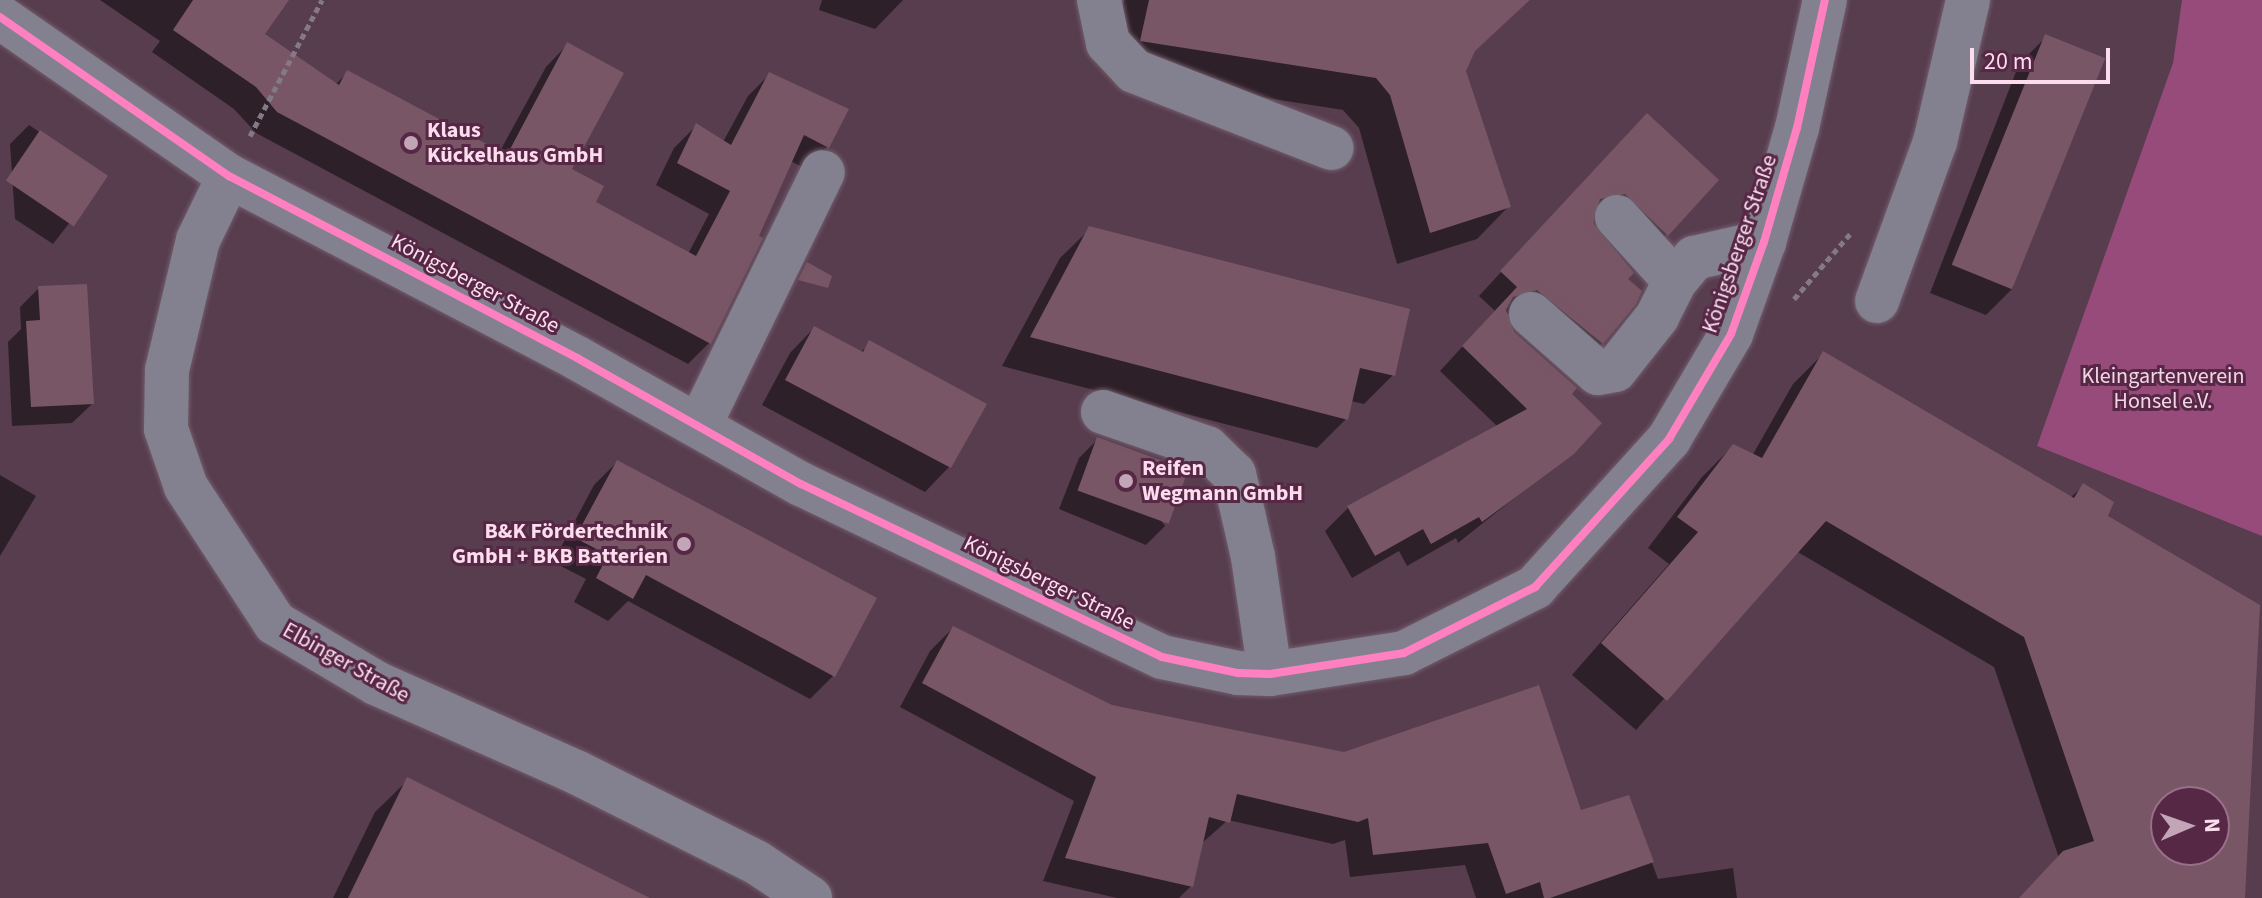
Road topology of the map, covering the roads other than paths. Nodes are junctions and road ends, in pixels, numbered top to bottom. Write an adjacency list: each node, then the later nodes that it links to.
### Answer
1 (1099, 0): 5 (street)
2 (1825, 0): 9 (street, Königsberger Straße)
3 (1968, 0): 11 (street)
4 (0, 17): 7 (street, Königsberger Straße)
5 (1332, 148)
6 (823, 172): 14 (street)
7 (229, 176): 14 (street, Königsberger Straße); 16 (street, Elbinger Straße)
8 (1617, 217): 10 (street)
9 (1764, 242): 10 (street); 15 (street, Königsberger Straße)
10 (1675, 281): 12 (street)
11 (1877, 301)
12 (1531, 314)
13 (1103, 412): 15 (street)
14 (700, 424): 15 (street, Königsberger Straße)
15 (1270, 674)
16 (810, 898)

